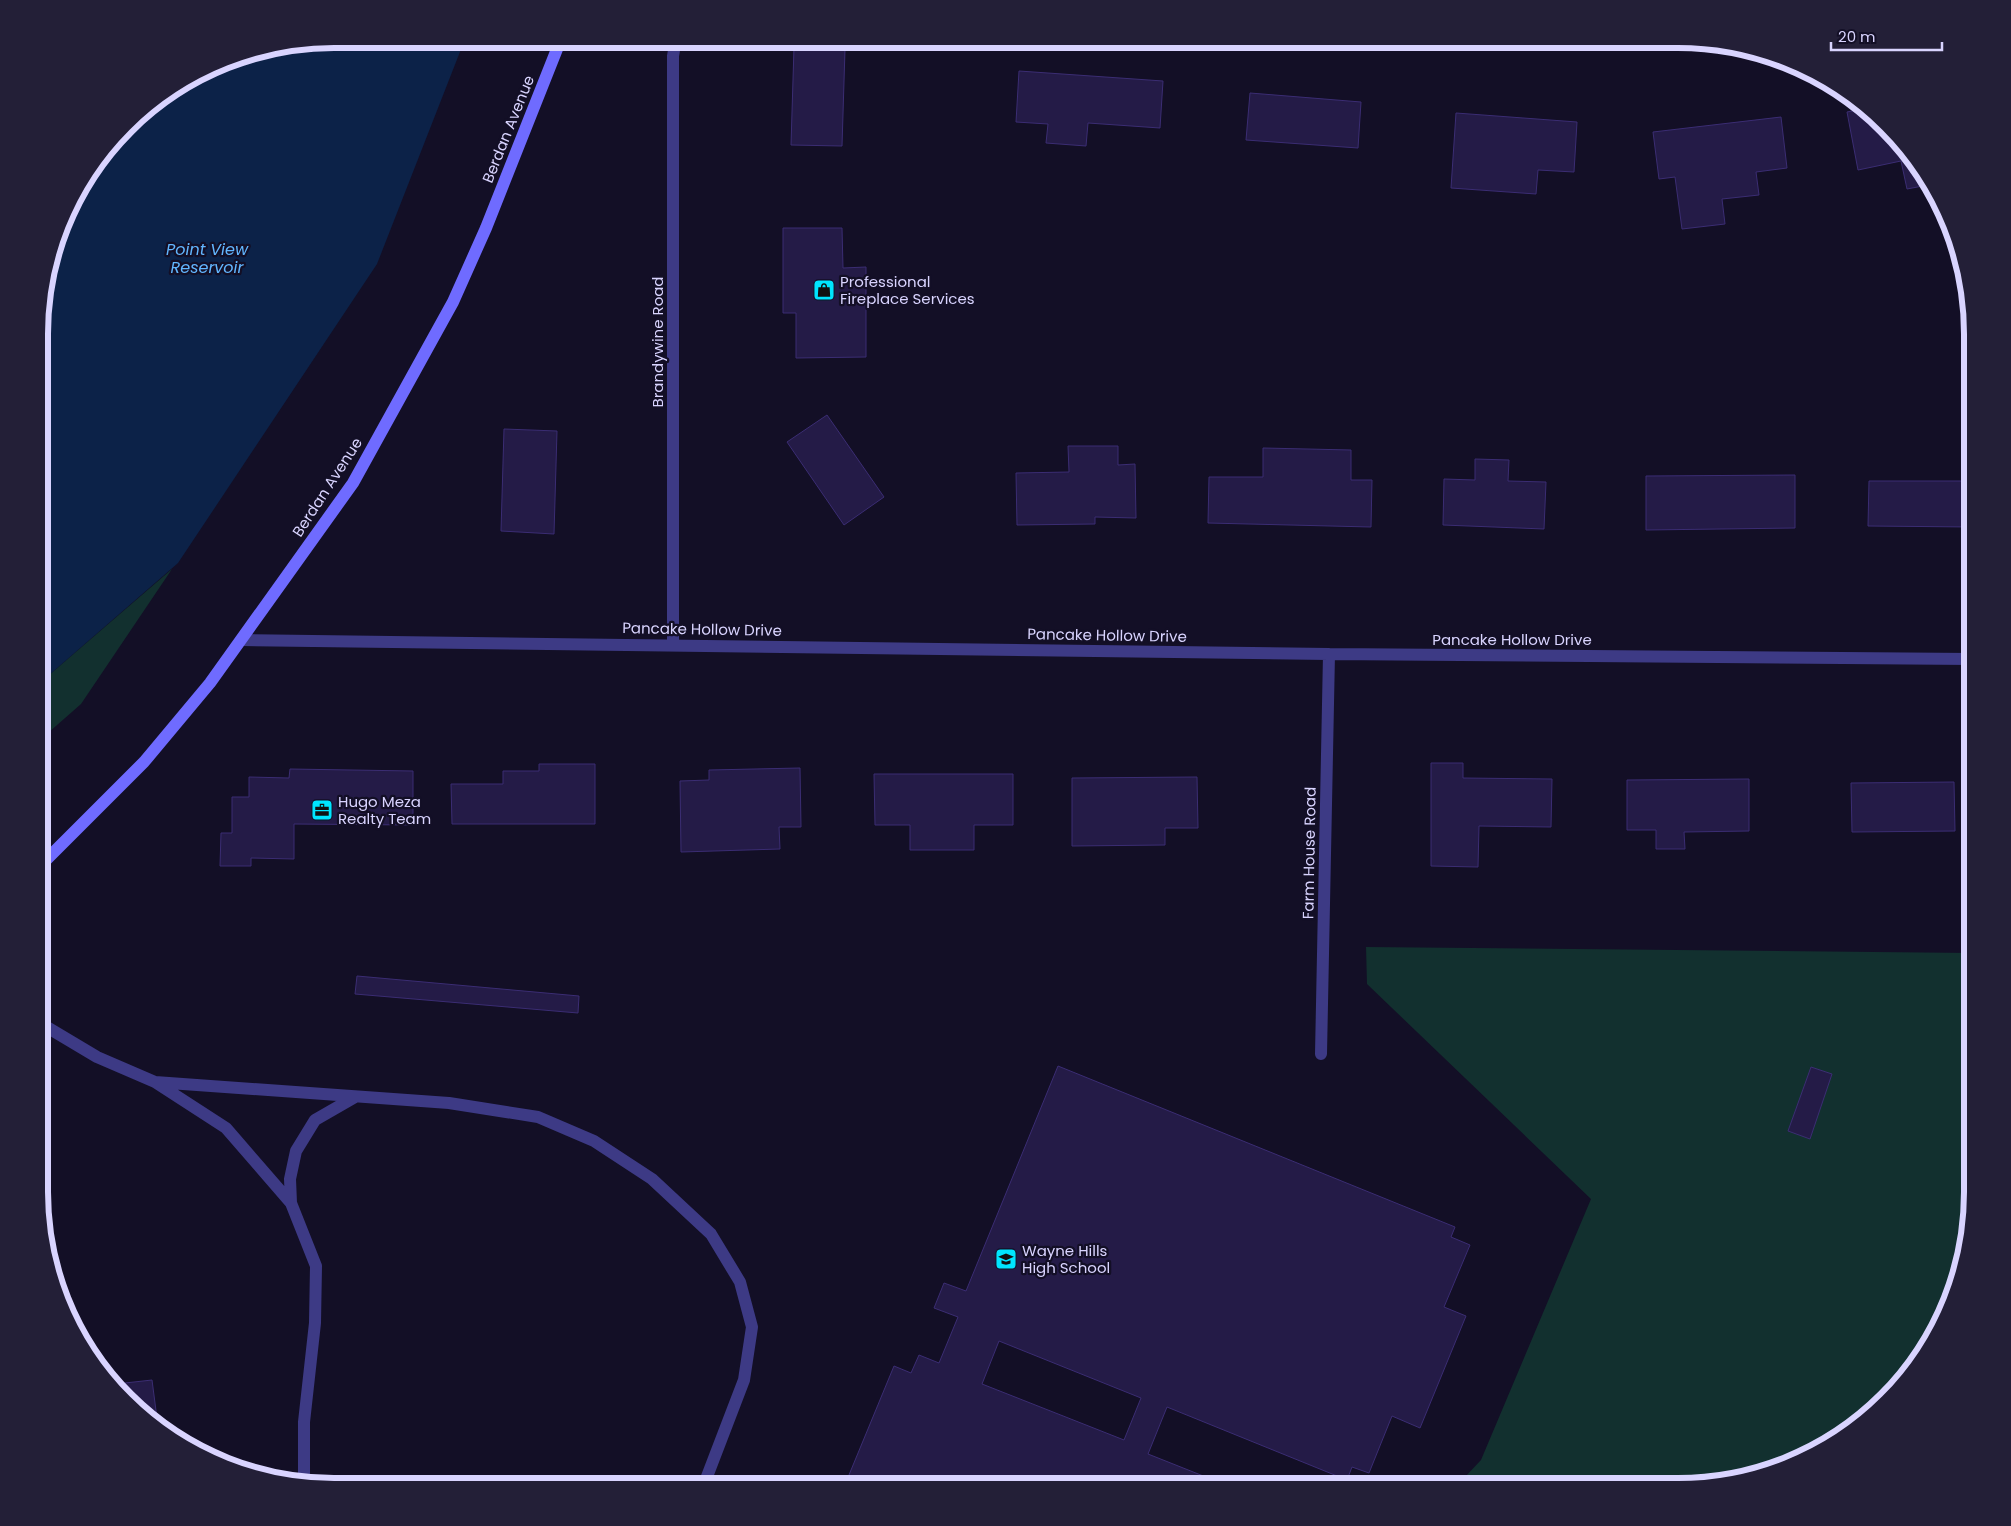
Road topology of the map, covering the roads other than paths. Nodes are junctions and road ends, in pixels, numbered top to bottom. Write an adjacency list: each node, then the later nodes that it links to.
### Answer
1 (557, 48): 3 (main road, Berdan Avenue)
2 (674, 48): 4 (street, Brandywine Road)
3 (242, 640): 4 (street, Pancake Hollow Drive); 7 (main road, Berdan Avenue)
4 (673, 645): 5 (street, Pancake Hollow Drive)
5 (1329, 654): 6 (street, Pancake Hollow Drive); 9 (street, Farm House Road)
6 (1964, 659)
7 (48, 858)
8 (48, 1028): 10 (street)
9 (1321, 1054)
10 (156, 1082): 11 (street); 12 (street)
11 (356, 1097): 12 (street); 14 (street)
12 (291, 1203): 13 (street)
13 (304, 1477)
14 (706, 1478)

